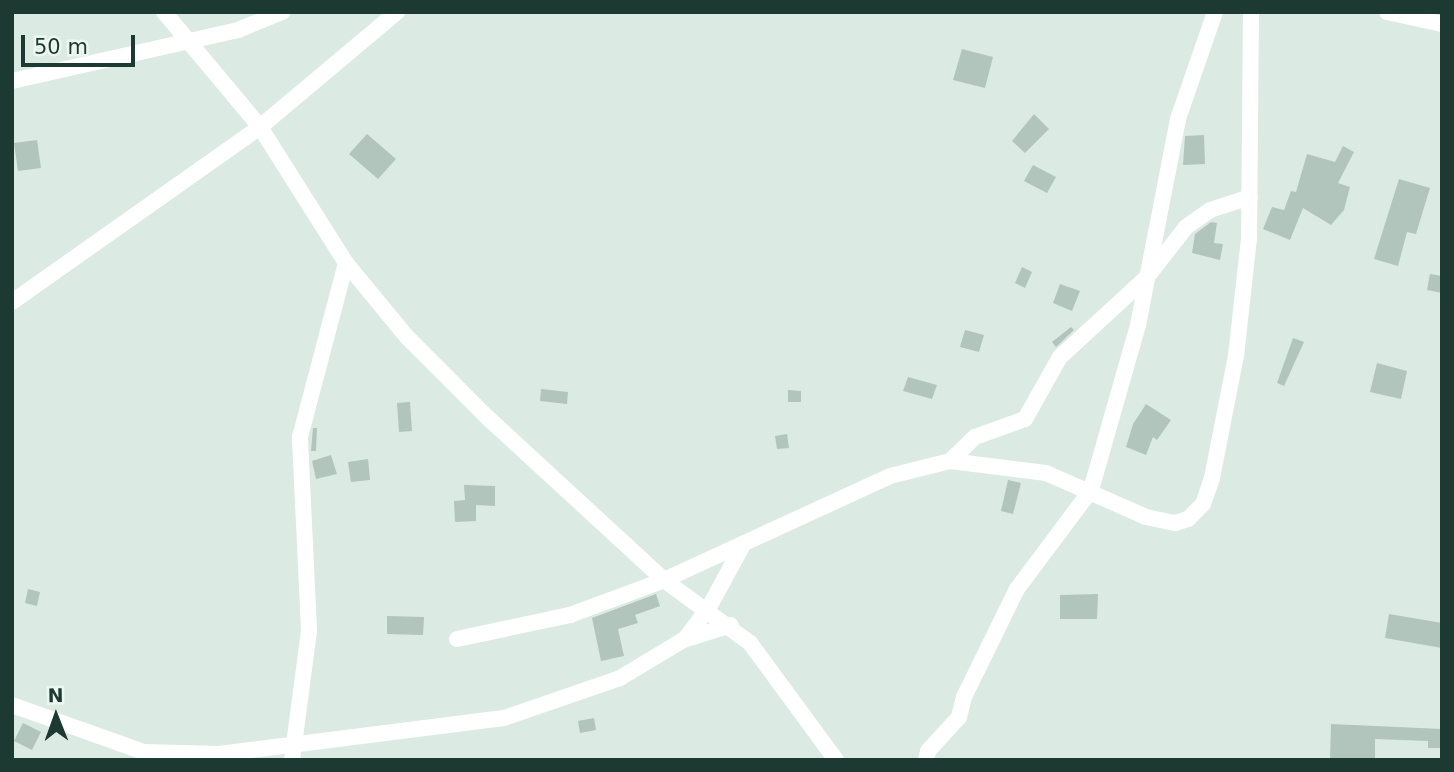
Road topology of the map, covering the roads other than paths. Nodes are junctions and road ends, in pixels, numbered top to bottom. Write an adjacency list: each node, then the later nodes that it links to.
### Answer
1 (164, 12): 9 (street)
2 (282, 12): 9 (street)
3 (373, 12): 7 (street)
4 (1215, 12): 14 (street)
5 (1251, 12): 12 (street)
6 (1387, 12): 8 (street)
7 (395, 14): 11 (street)
8 (1442, 24)
9 (186, 43): 10 (street); 11 (street)
10 (12, 81)
11 (260, 127): 13 (street); 15 (street)
12 (1250, 197): 14 (street); 17 (street)
13 (346, 263): 19 (street); 25 (street)
14 (1147, 277): 16 (street); 17 (street)
15 (12, 302)
16 (950, 461): 17 (street); 18 (street)
17 (1091, 490): 27 (street)
18 (744, 543): 19 (street); 20 (street)
19 (664, 580): 20 (street); 22 (street)
20 (708, 609): 21 (street); 23 (street)
21 (731, 625): 23 (street); 26 (street)
22 (457, 639)
23 (684, 640): 25 (street)
24 (12, 705): 25 (street)
25 (293, 752)
26 (836, 760)
27 (926, 760)

